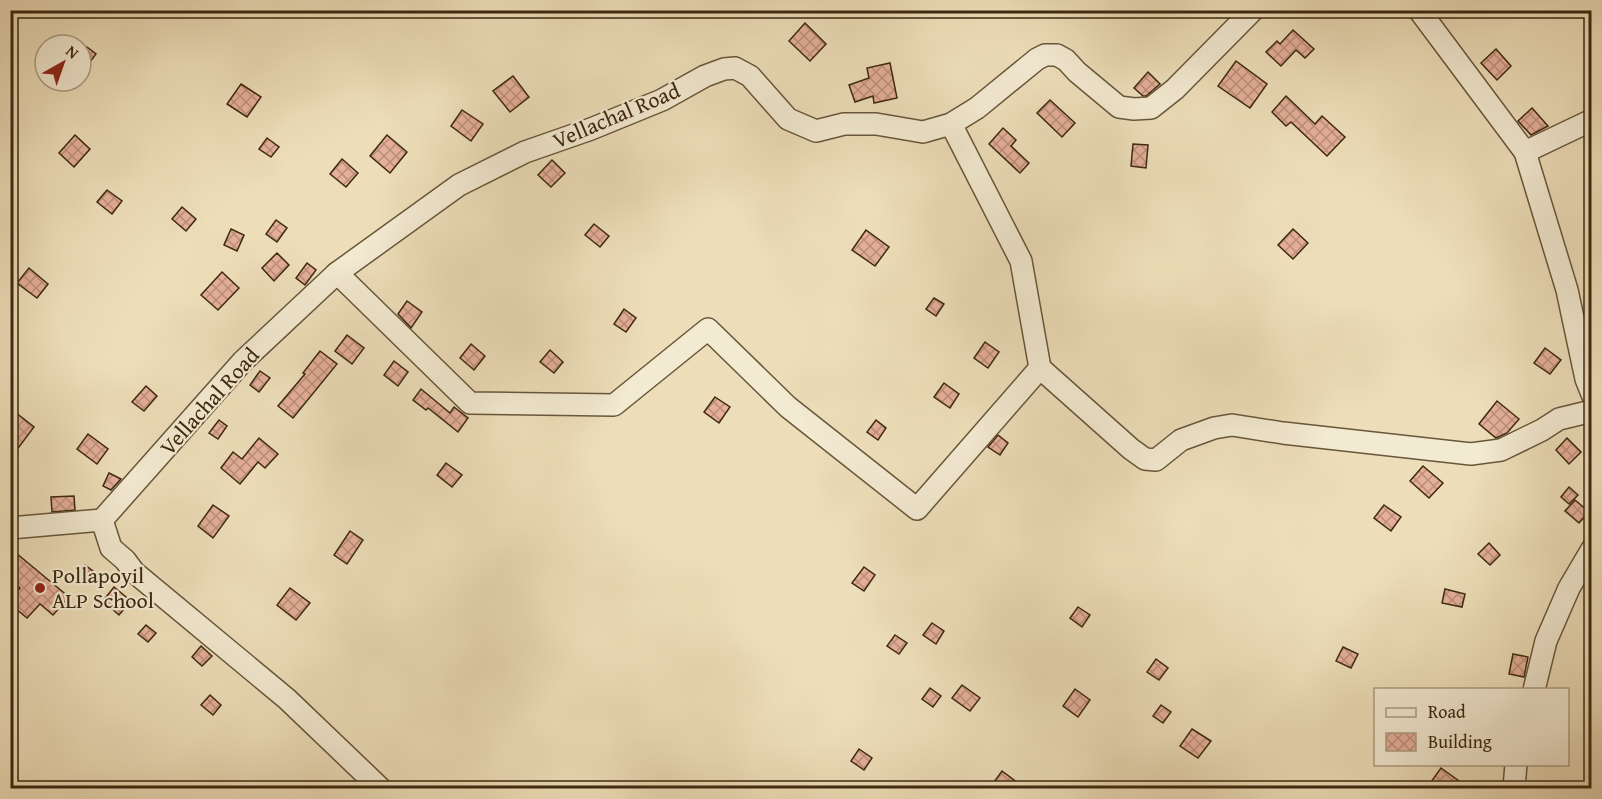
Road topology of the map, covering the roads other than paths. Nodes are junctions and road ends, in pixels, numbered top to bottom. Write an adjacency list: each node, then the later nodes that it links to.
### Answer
1 (1253, 10): 4 (street, Vellachal Road)
2 (1419, 10): 5 (street)
3 (1592, 120): 5 (street)
4 (951, 124): 6 (street, Vellachal Road); 7 (street)
5 (1525, 152): 8 (street)
6 (337, 273): 7 (street); 10 (street, Vellachal Road)
7 (1040, 368): 9 (street)
8 (1592, 394)
9 (1592, 411)
10 (102, 520): 11 (street); 15 (street)
11 (10, 528)
12 (1592, 549): 13 (street)
13 (1534, 688)
14 (1516, 766): 16 (street)
15 (380, 789)
16 (1514, 789)

